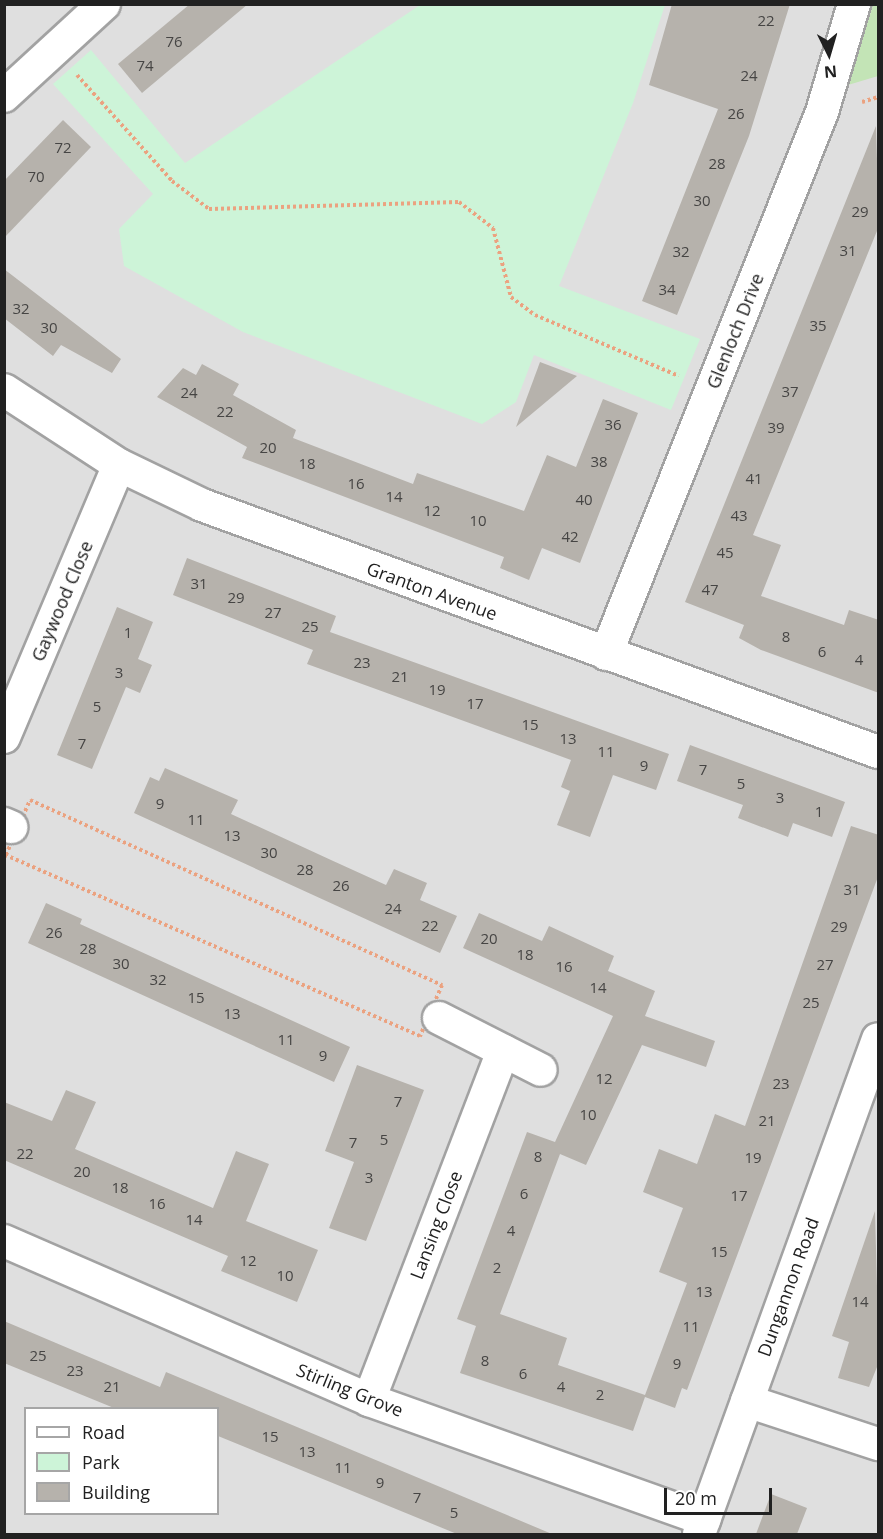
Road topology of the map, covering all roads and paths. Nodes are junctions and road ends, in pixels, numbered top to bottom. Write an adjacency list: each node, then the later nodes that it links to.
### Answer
1 (104, 4): 3 (street)
2 (854, 4): 6 (street, Glenloch Drive)
3 (53, 47): 4 (street); 6 (path)
4 (4, 96)
5 (4, 390): 7 (street, Granton Avenue)
6 (711, 390): 8 (street, Glenloch Drive)
7 (119, 465): 8 (street, Granton Avenue); 9 (street, Gaywood Close)
8 (606, 654): 10 (street, Granton Avenue)
9 (4, 736)
10 (879, 752)
11 (442, 985): 11 (path)
12 (440, 1018): 14 (street)
13 (879, 1039): 18 (street, Dungannon Road)
14 (503, 1051): 15 (street); 17 (street, Lansing Close)
15 (541, 1070)
16 (4, 1240): 17 (street, Stirling Grove)
17 (369, 1400): 20 (street, Stirling Grove)
18 (747, 1401): 19 (street); 20 (street, Dungannon Road)
19 (879, 1444)
20 (701, 1527)

